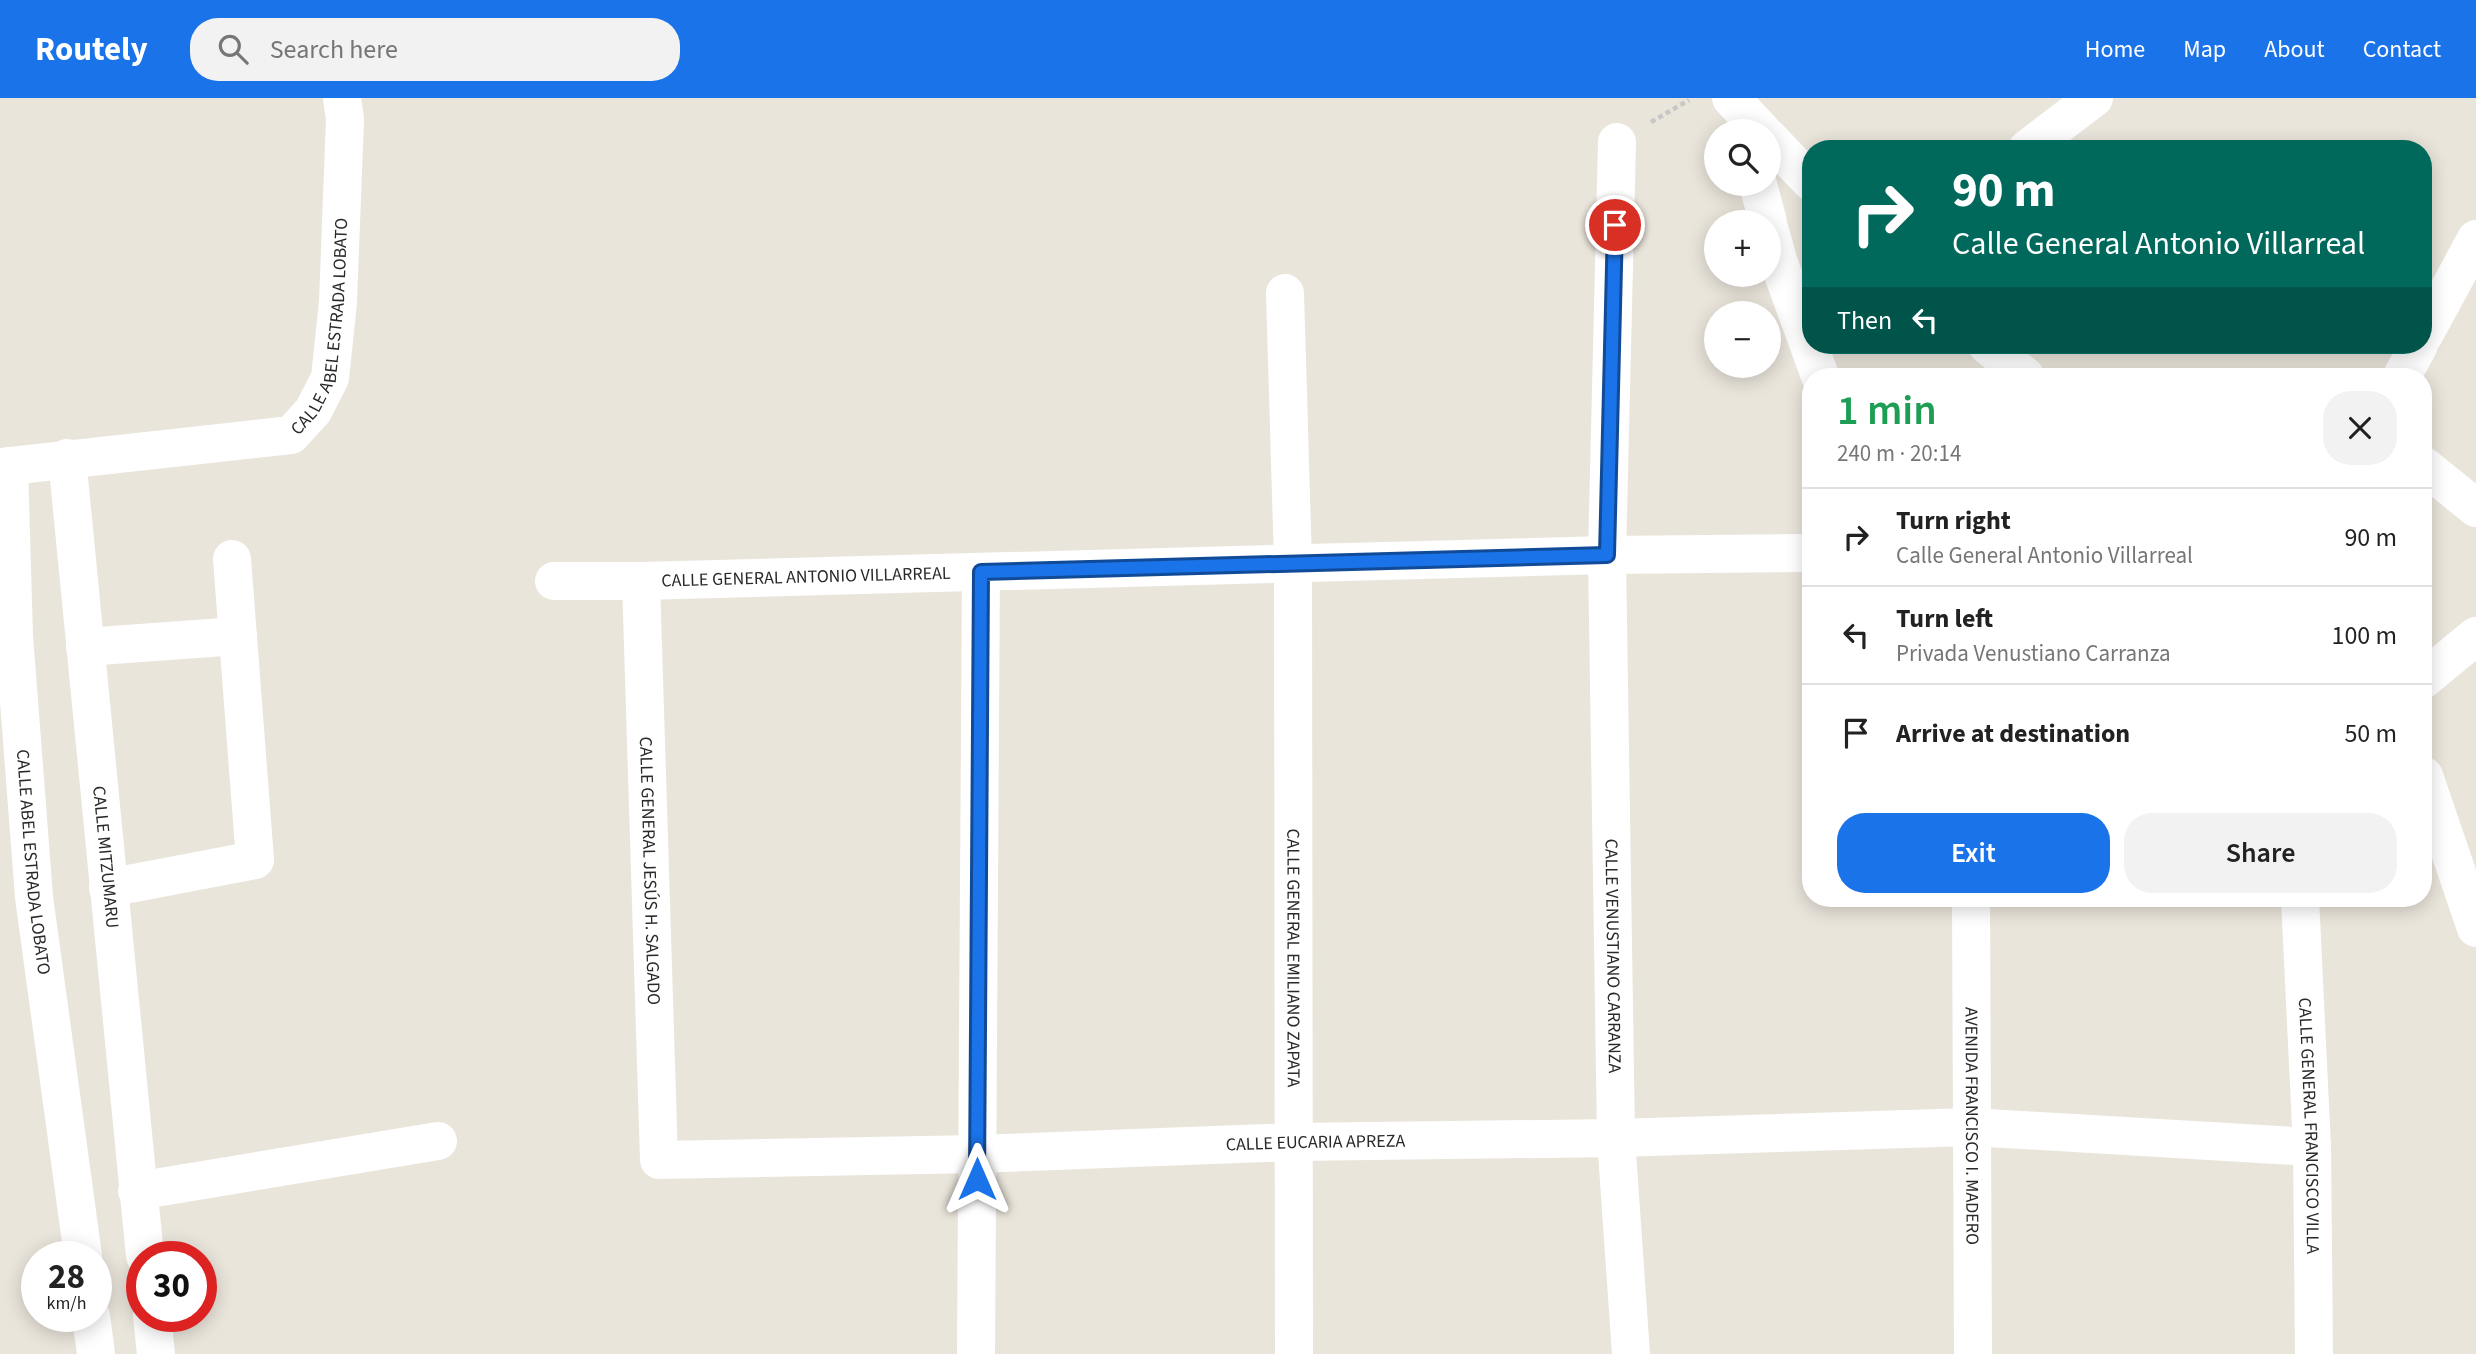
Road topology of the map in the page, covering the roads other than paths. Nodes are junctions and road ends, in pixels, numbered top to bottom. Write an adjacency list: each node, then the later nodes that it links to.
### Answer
1 (342, 98): 14 (street, CALLE ABEL ESTRADA LOBATO)
2 (2094, 98): 3 (street)
3 (2039, 140)
4 (1617, 142): 19 (street, CALLE VENUSTIANO CARRANZA)
5 (1781, 151): 6 (street)
6 (1802, 173)
7 (2476, 239): 10 (street)
8 (1781, 268): 11 (street)
9 (1285, 293): 21 (street, CALLE GENERAL EMILIANO ZAPATA)
10 (2432, 320)
11 (1802, 324)
12 (1998, 354): 13 (street)
13 (2015, 368)
14 (67, 458): 15 (street, CALLE ABEL ESTRADA LOBATO); 28 (street, CALLE MITZUMARU)
15 (4, 466): 26 (street, CALLE ABEL ESTRADA LOBATO)
16 (2432, 472): 17 (street)
17 (2476, 508)
18 (1802, 553): 19 (street, CALLE GENERAL ANTONIO VILLARREAL)
19 (1607, 555): 21 (street, CALLE GENERAL ANTONIO VILLARREAL); 36 (street, CALLE VENUSTIANO CARRANZA)
20 (232, 559): 25 (street)
21 (1293, 563): 22 (street, CALLE GENERAL ANTONIO VILLARREAL); 38 (street, CALLE GENERAL EMILIANO ZAPATA)
22 (981, 572): 24 (street, CALLE GENERAL ANTONIO VILLARREAL); 40 (street)
23 (554, 581): 24 (street, CALLE GENERAL ANTONIO VILLARREAL)
24 (641, 581): 41 (street, CALLE GENERAL JESÚS H. SALGADO)
25 (238, 635): 28 (street); 31 (street)
26 (7, 636): 43 (street, CALLE ABEL ESTRADA LOBATO)
27 (2476, 636): 29 (street)
28 (85, 648): 31 (street, CALLE MITZUMARU)
29 (2432, 672)
30 (2432, 799): 34 (street)
31 (108, 888): 42 (street, CALLE MITZUMARU)
32 (1971, 907): 35 (street, AVENIDA FRANCISCO I. MADERO)
33 (2301, 907): 39 (street, CALLE GENERAL FRANCISCO VILLA)
34 (2476, 928)
35 (1971, 1127): 36 (street, CALLE EUCARIA APREZA); 39 (street, CALLE EUCARIA APREZA); 52 (street, AVENIDA FRANCISCO I. MADERO)
36 (1616, 1138): 38 (street, CALLE EUCARIA APREZA); 51 (street, CALLE VENUSTIANO CARRANZA)
37 (438, 1141): 42 (street)
38 (1294, 1142): 40 (street, CALLE EUCARIA APREZA); 50 (street, CALLE GENERAL EMILIANO ZAPATA)
39 (2312, 1147): 53 (street, CALLE GENERAL FRANCISCO VILLA)
40 (977, 1154): 41 (street, CALLE EUCARIA APREZA); 49 (street)
41 (659, 1160)
42 (137, 1191): 44 (street, CALLE MITZUMARU)
43 (81, 1241)
44 (143, 1241)
45 (93, 1332): 47 (street)
46 (154, 1332): 48 (street)
47 (96, 1354)
48 (156, 1354)
49 (976, 1354)
50 (1294, 1354)
51 (1631, 1354)
52 (1973, 1354)
53 (2314, 1354)

